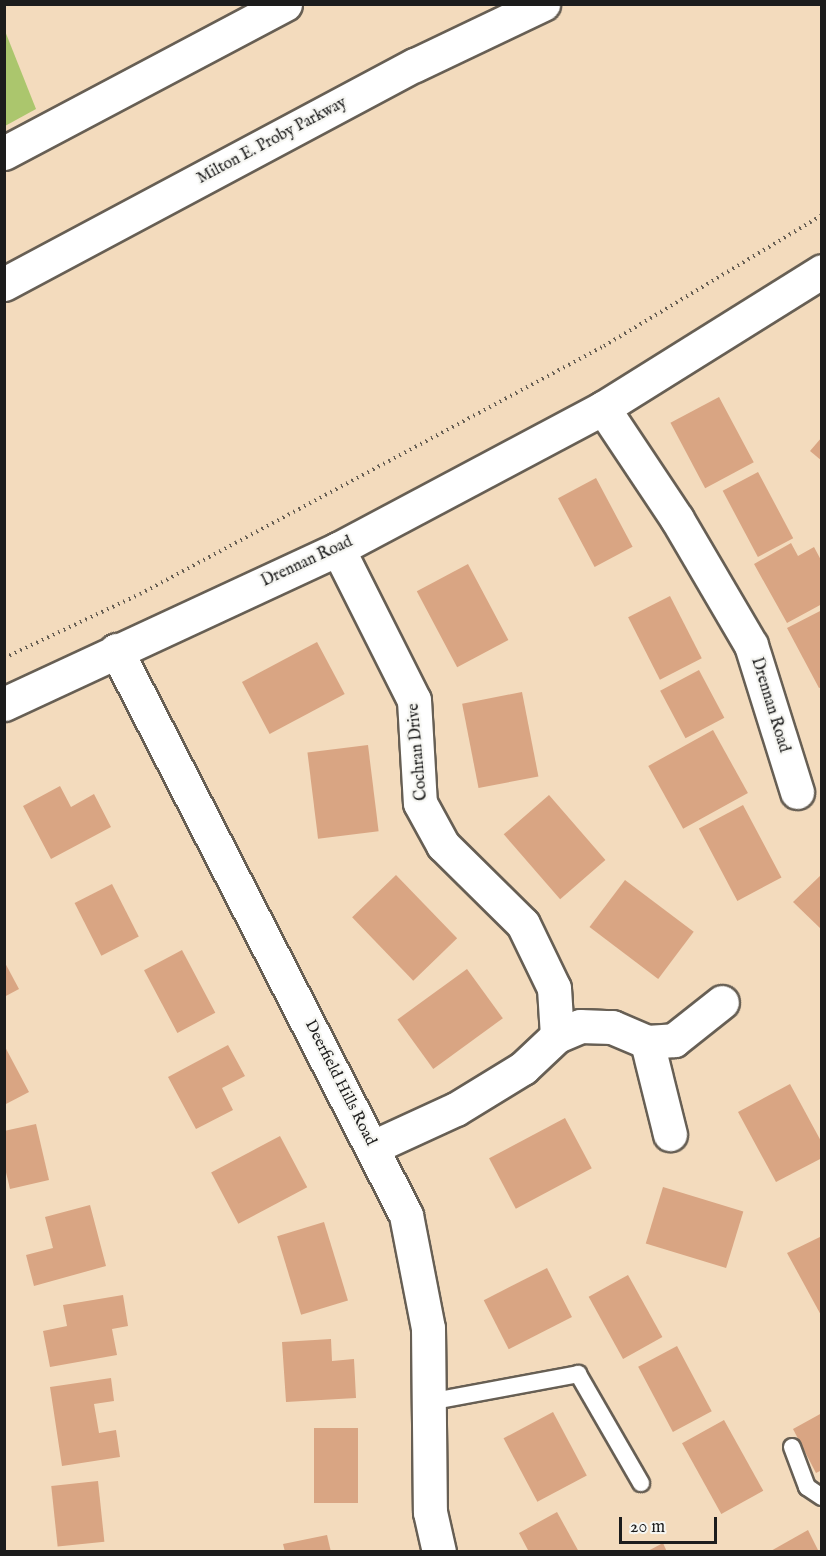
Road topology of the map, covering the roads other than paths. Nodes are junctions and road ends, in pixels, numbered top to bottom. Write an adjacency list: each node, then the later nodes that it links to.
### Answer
1 (285, 4): 3 (main road)
2 (543, 4): 5 (main road, Milton E. Proby Parkway)
3 (4, 153)
4 (822, 271): 6 (main road, Drennan Road)
5 (4, 284)
6 (603, 408): 7 (main road, Drennan Road); 10 (main road, Drennan Road)
7 (338, 549): 8 (main road, Drennan Road); 12 (main road, Cochran Drive)
8 (116, 650): 9 (main road, Drennan Road); 15 (main road, Deerfield Hills Road)
9 (4, 704)
10 (797, 792)
11 (722, 1002): 13 (main road)
12 (556, 1036): 13 (main road); 15 (main road)
13 (647, 1042): 14 (main road)
14 (670, 1134)
15 (373, 1147): 16 (main road, Deerfield Hills Road)
16 (429, 1402): 18 (lane); 20 (main road, Deerfield Hills Road)
17 (792, 1447): 19 (lane)
18 (641, 1483)
19 (822, 1497)
20 (439, 1551)

